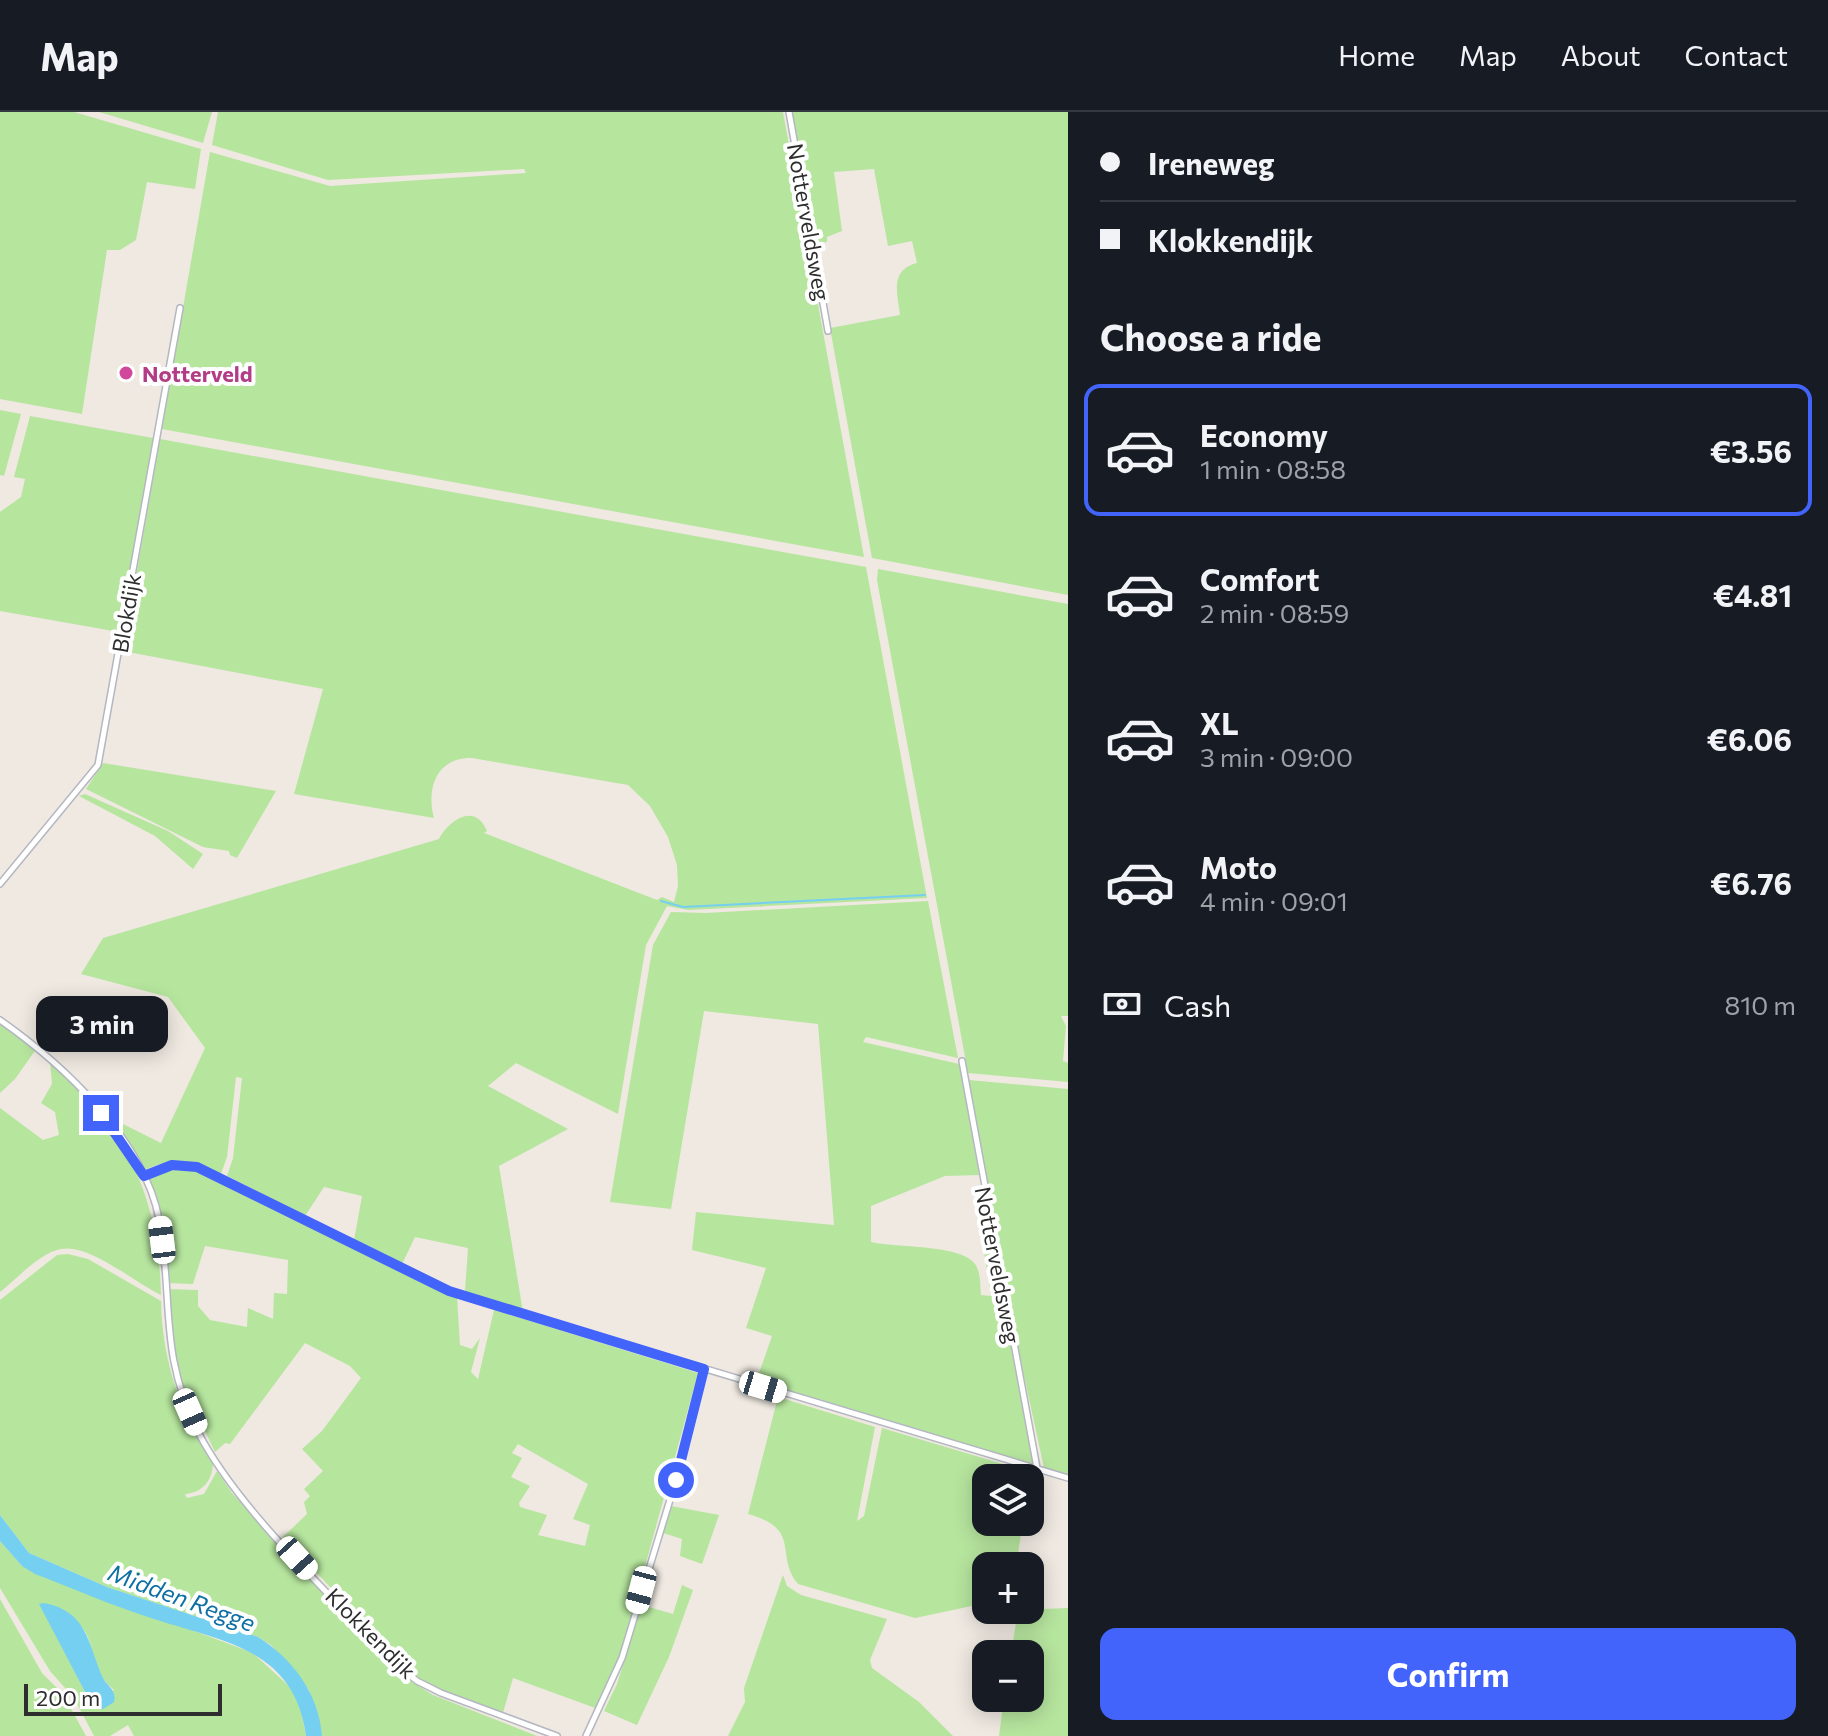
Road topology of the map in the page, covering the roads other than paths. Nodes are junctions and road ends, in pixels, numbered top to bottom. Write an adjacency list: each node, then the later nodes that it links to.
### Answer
1 (789, 112): 3 (street, Notterveldsweg)
2 (180, 308): 4 (street, Blokdijk)
3 (828, 331)
4 (0, 884)
5 (0, 1020): 7 (street, Klokkendijk)
6 (962, 1061): 10 (street, Notterveldsweg)
7 (144, 1176): 8 (street); 13 (street, Klokkendijk)
8 (704, 1369): 9 (street); 14 (street)
9 (1024, 1464)
10 (1036, 1464)
11 (1044, 1470): 12 (street)
12 (1068, 1478)
13 (557, 1736)
14 (586, 1736)

